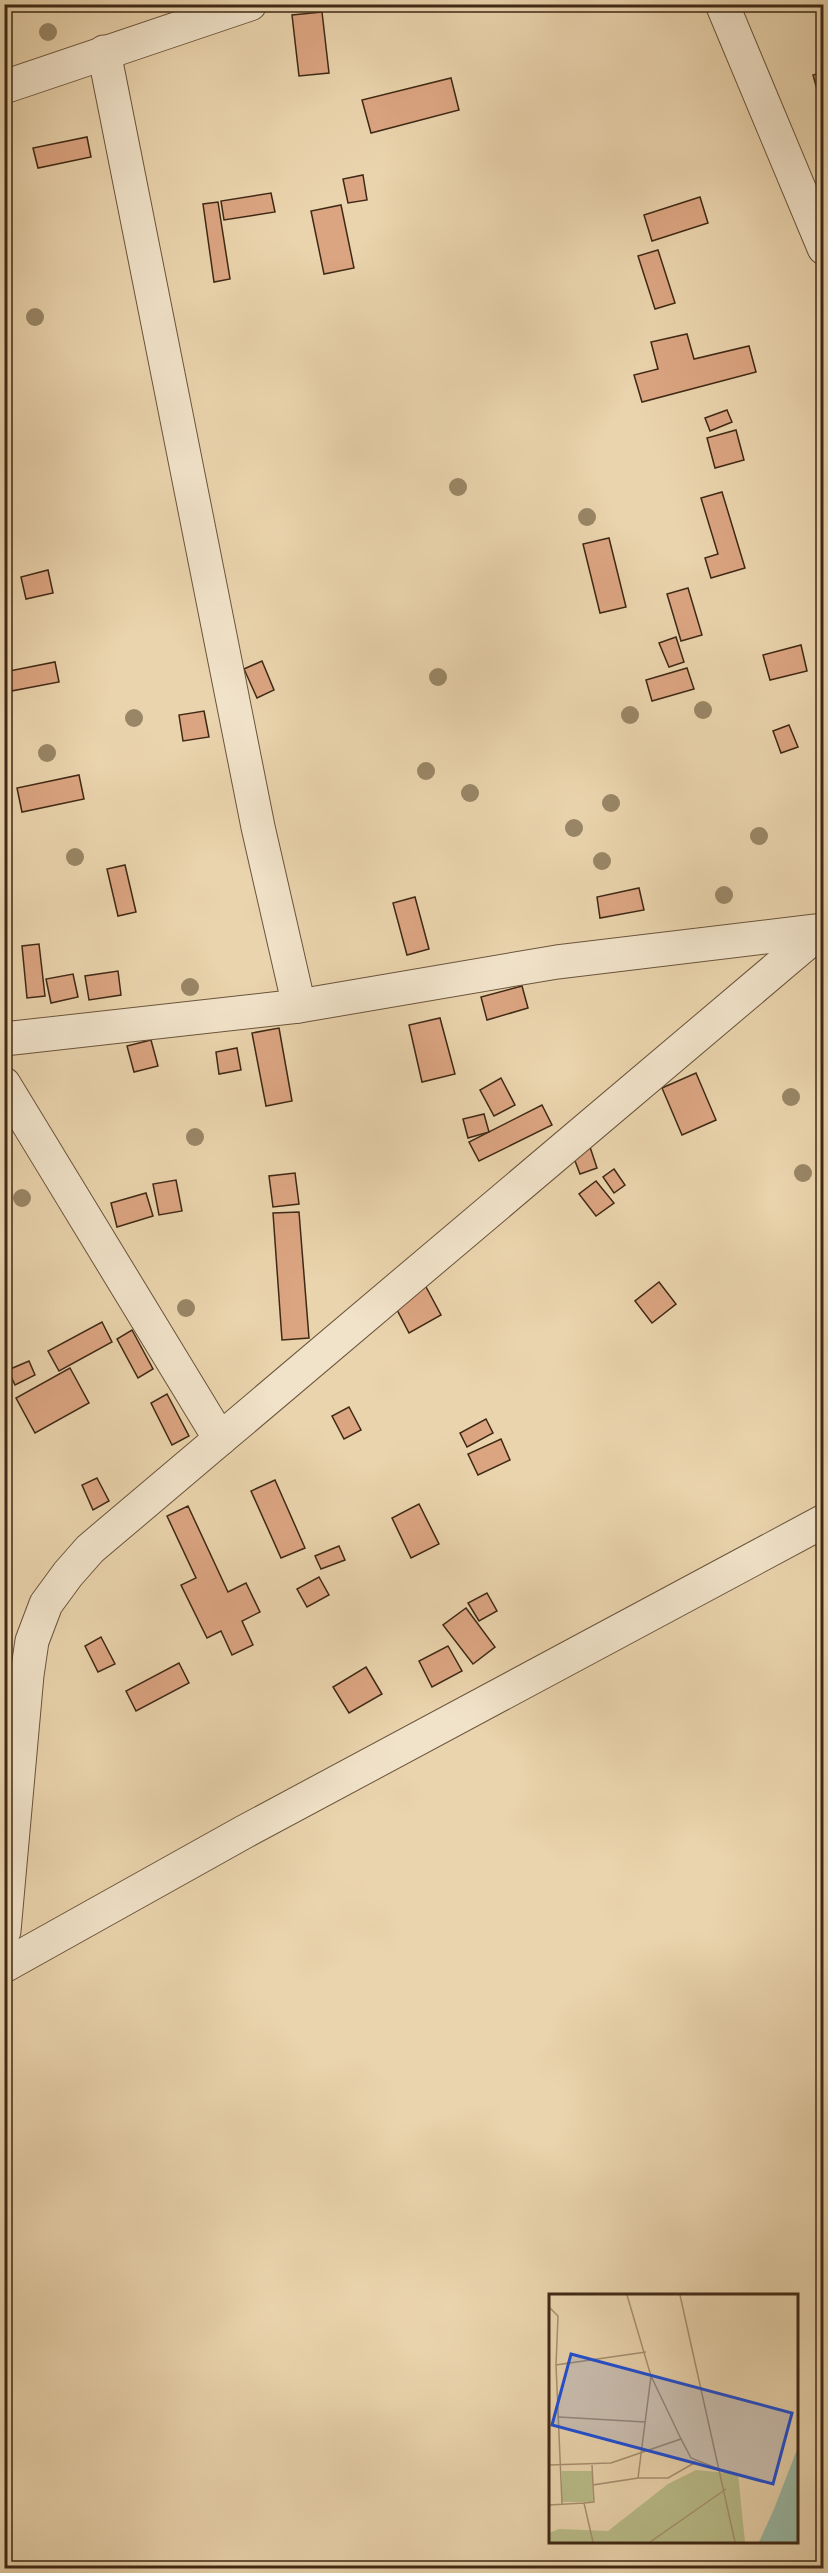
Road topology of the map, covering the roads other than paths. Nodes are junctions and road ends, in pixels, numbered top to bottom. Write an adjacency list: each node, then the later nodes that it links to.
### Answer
1 (250, 4): 3 (street)
2 (722, 4): 5 (street)
3 (104, 52): 4 (street); 7 (street)
4 (4, 87)
5 (824, 248)
6 (823, 930): 7 (street); 10 (street)
7 (299, 1006): 8 (street)
8 (4, 1039)
9 (4, 1084): 10 (street)
10 (220, 1439): 12 (street)
11 (824, 1521): 14 (street)
12 (16, 1666): 13 (street)
13 (4, 1931)
14 (4, 1966)

